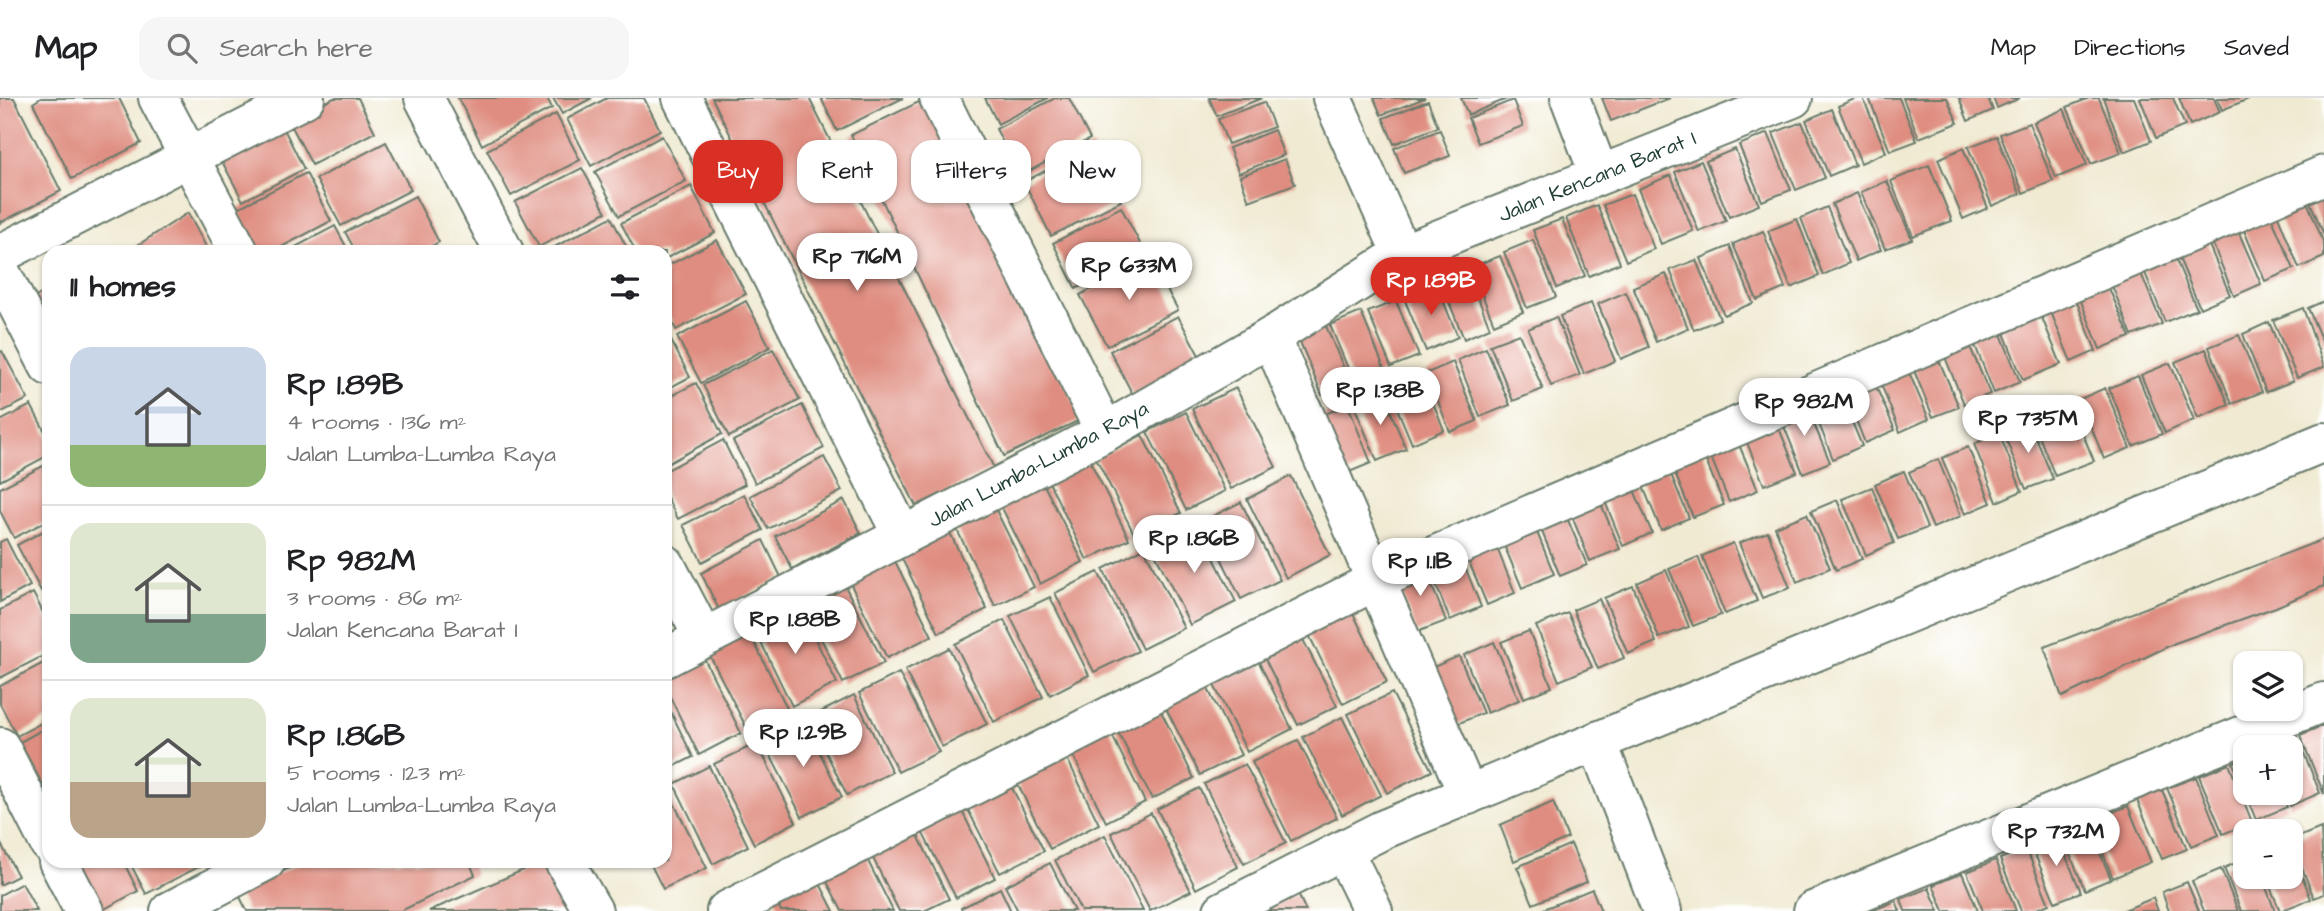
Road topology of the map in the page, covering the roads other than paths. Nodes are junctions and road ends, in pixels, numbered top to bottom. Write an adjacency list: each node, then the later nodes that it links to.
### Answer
1 (158, 98): 9 (street)
2 (305, 98): 9 (street)
3 (424, 98): 13 (street)
4 (682, 98): 21 (street)
5 (939, 98): 19 (street)
6 (1332, 98): 15 (street)
7 (1570, 98): 10 (street)
8 (1793, 98): 10 (street, Jalan Kencana Barat I)
9 (189, 157): 12 (street); 14 (street)
10 (1599, 174): 15 (street, Jalan Kencana Barat I)
11 (2324, 175): 23 (street)
12 (235, 245)
13 (500, 245)
14 (0, 254)
15 (1402, 254): 17 (street, Jalan Lumba-Lumba Raya)
16 (0, 271): 18 (street)
17 (1271, 337): 19 (street, Jalan Lumba-Lumba Raya); 23 (street)
18 (42, 352)
19 (1105, 432): 21 (street, Jalan Lumba-Lumba Raya)
20 (2324, 442): 27 (street)
21 (901, 536): 24 (street, Jalan Lumba-Lumba Raya)
22 (672, 577): 24 (street)
23 (1375, 581): 29 (street); 38 (street)
24 (703, 637): 25 (street, Jalan Lumba-Lumba Raya)
25 (672, 654)
26 (2324, 702): 42 (street)
27 (1597, 741): 29 (street); 41 (street)
28 (0, 747): 30 (street)
29 (1468, 795): 31 (street)
30 (42, 829)
31 (1343, 850): 39 (street); 40 (street)
32 (62, 868): 35 (street)
33 (253, 868): 36 (street)
34 (568, 868): 37 (street)
35 (83, 911)
36 (170, 911)
37 (593, 911)
38 (726, 911)
39 (1223, 911)
40 (1373, 911)
41 (1662, 911)
42 (1814, 911)

